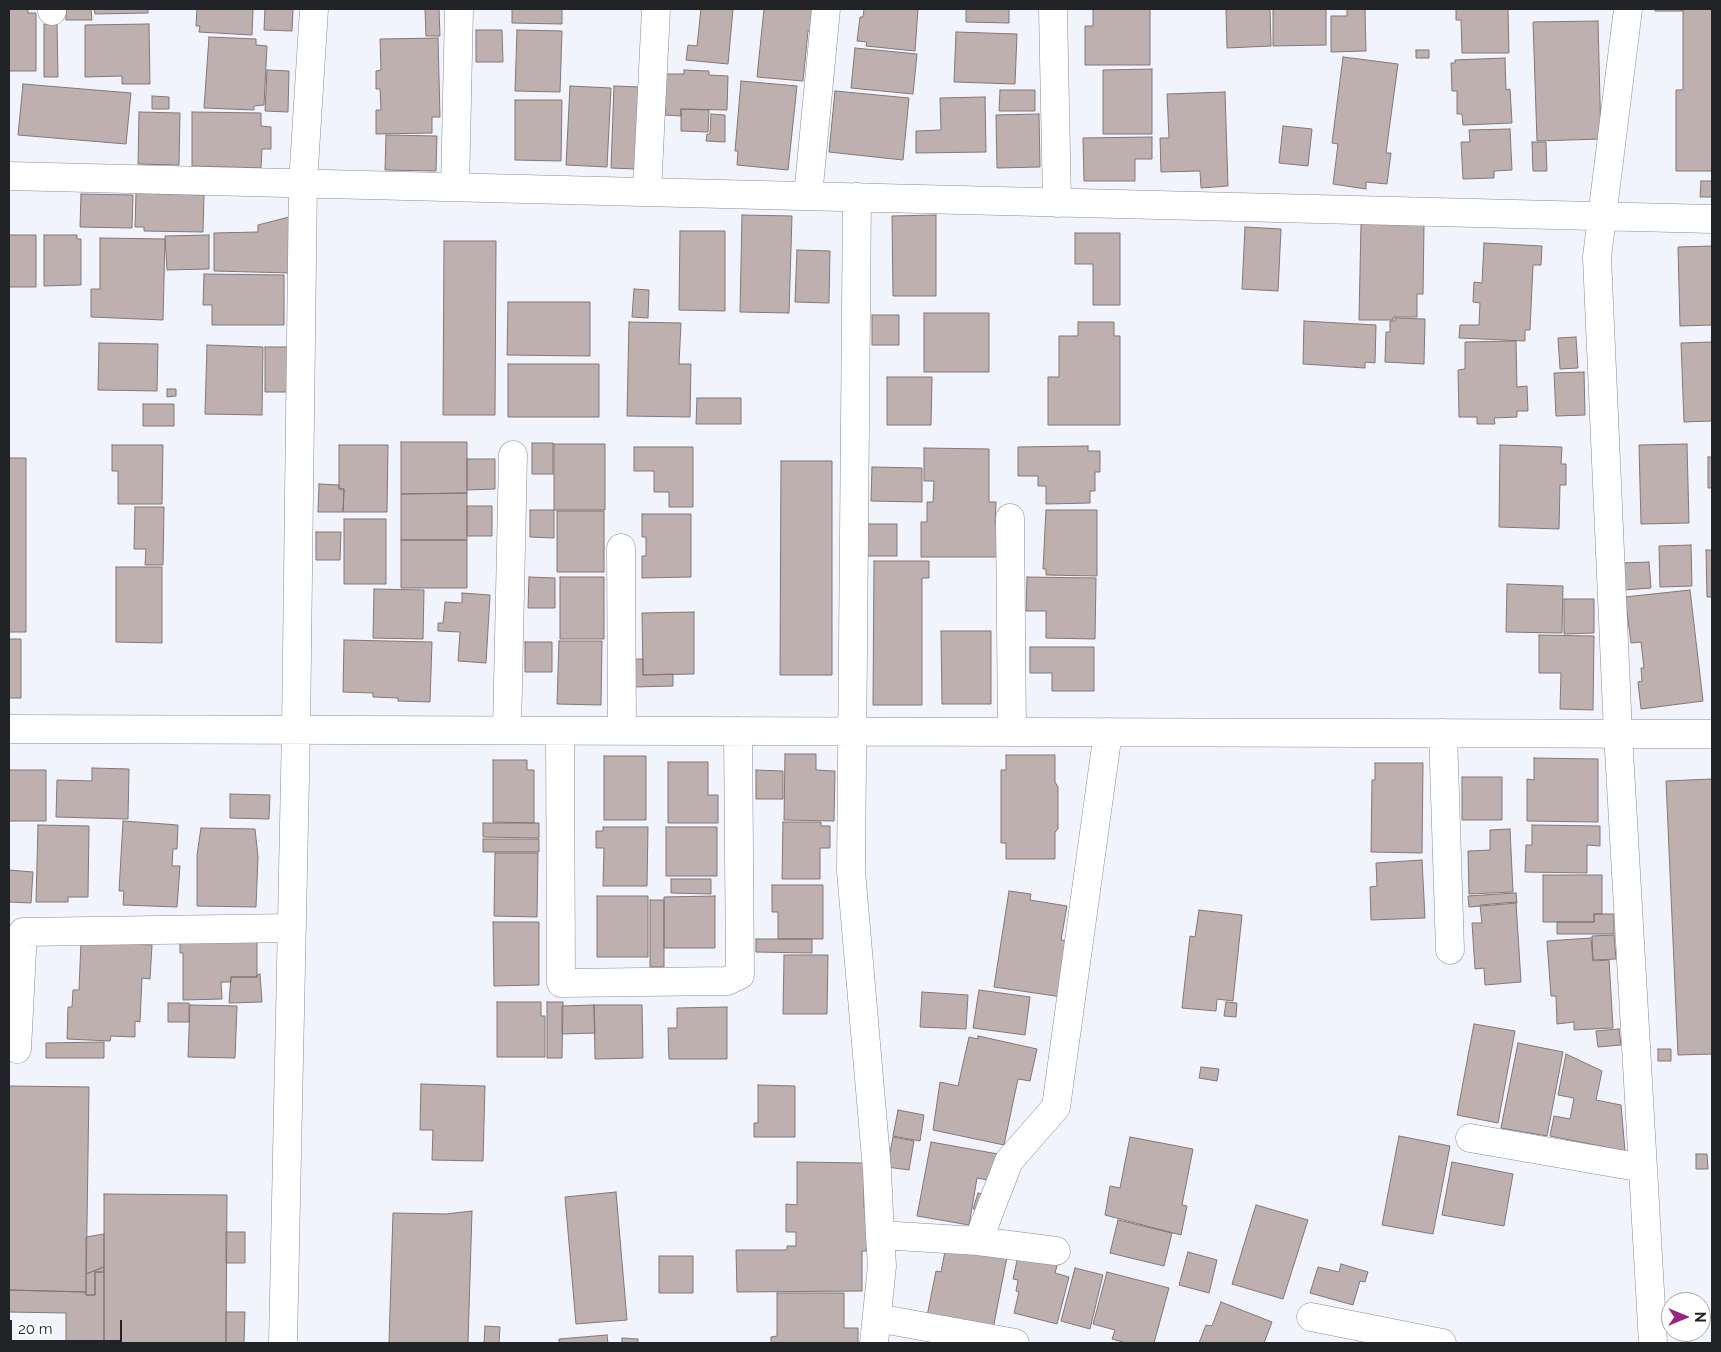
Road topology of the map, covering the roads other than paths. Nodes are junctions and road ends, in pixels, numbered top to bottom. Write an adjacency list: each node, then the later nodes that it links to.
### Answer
1 (314, 9): 8 (street)
2 (459, 9): 9 (street)
3 (656, 9): 10 (street)
4 (826, 9): 11 (street)
5 (1053, 9): 13 (street)
6 (1628, 9): 14 (street)
7 (9, 176): 8 (street)
8 (303, 183): 9 (street); 20 (street)
9 (455, 187): 10 (street)
10 (647, 192): 11 (street)
11 (808, 196): 12 (street)
12 (857, 197): 13 (street); 25 (street)
13 (1057, 203): 14 (street)
14 (1601, 216): 15 (street); 29 (street)
15 (1712, 219)
16 (514, 455): 21 (street)
17 (1010, 518): 26 (street)
18 (621, 548): 23 (street)
19 (9, 729): 20 (street)
20 (296, 730): 21 (street); 31 (street)
21 (507, 730): 22 (street)
22 (560, 731): 23 (street); 24 (street)
23 (622, 731): 24 (street)
24 (738, 731): 25 (street)
25 (854, 731): 26 (street); 36 (street)
26 (1012, 732): 27 (street)
27 (1108, 732): 28 (street); 37 (street)
28 (1443, 733): 29 (street); 32 (street)
29 (1618, 733): 30 (street); 35 (street)
30 (1712, 734)
31 (292, 928): 33 (street); 41 (street)
32 (1450, 950)
33 (17, 1049)
34 (1470, 1138): 35 (street)
35 (1643, 1168): 44 (street)
36 (880, 1235): 37 (street); 40 (street)
37 (978, 1241): 38 (street)
38 (1056, 1251)
39 (1311, 1317): 43 (street)
40 (875, 1331): 42 (street)
41 (283, 1343)
42 (1015, 1343)
43 (1442, 1343)
44 (1653, 1343)

